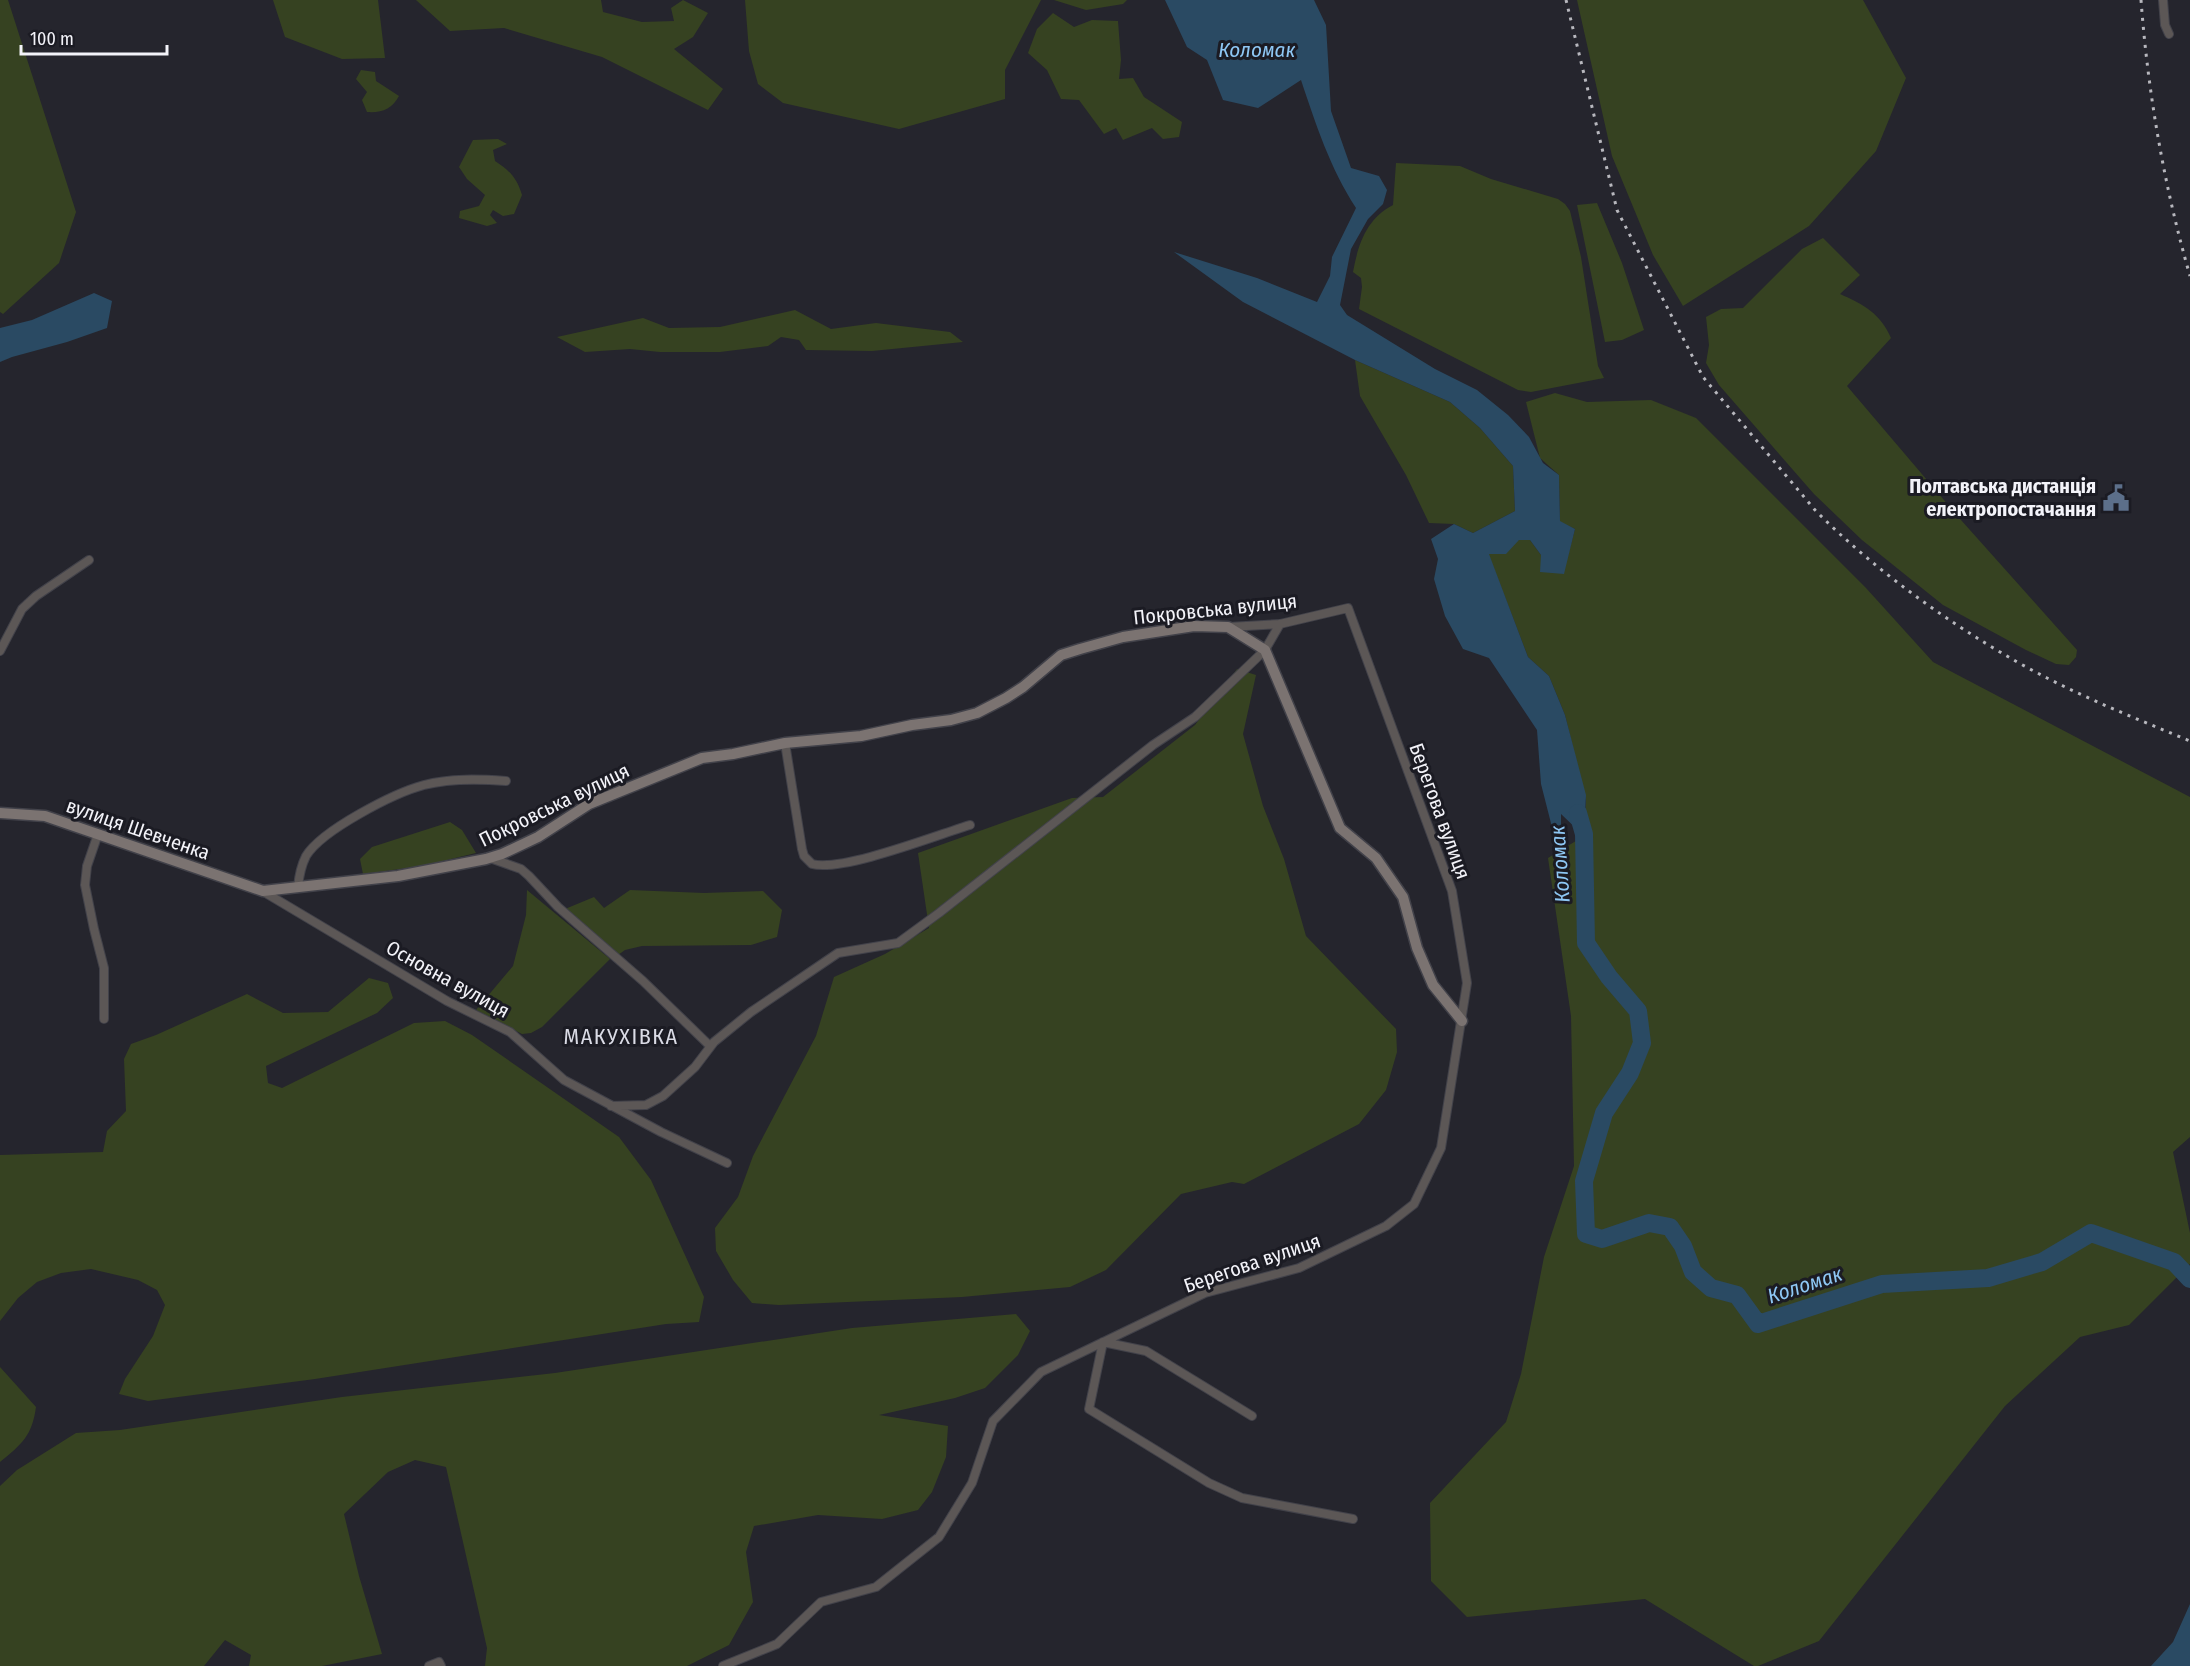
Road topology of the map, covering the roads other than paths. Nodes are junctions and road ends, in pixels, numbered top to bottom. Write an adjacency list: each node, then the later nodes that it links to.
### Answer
1 (2163, 0): 2 (street)
2 (2169, 34)
3 (88, 560): 8 (street)
4 (1348, 608): 5 (street, Покровська вулиця); 18 (street, Берегова вулиця)
5 (1280, 624): 6 (street, Покровська вулиця); 7 (street)
6 (1228, 627): 7 (street); 9 (street, Покровська вулиця)
7 (1265, 650): 18 (street); 19 (street)
8 (0, 651)
9 (785, 743): 12 (street); 14 (street, Покровська вулиця)
10 (506, 781): 15 (street)
11 (0, 813): 13 (street, вулиця Шевченка)
12 (970, 825)
13 (98, 834): 16 (street, вулиця Шевченка); 17 (street)
14 (489, 858): 15 (street, Покровська вулиця); 19 (street)
15 (298, 887): 16 (street, Покровська вулиця)
16 (263, 891): 20 (street, Основна вулиця)
17 (104, 1019)
18 (1462, 1021): 22 (street, Берегова вулиця)
19 (710, 1046): 20 (street)
20 (610, 1106): 21 (street, Основна вулиця)
21 (727, 1163)
22 (1103, 1342): 23 (street); 24 (street); 27 (street, Берегова вулиця)
23 (1252, 1416)
24 (1353, 1519)
25 (440, 1664): 26 (street)
26 (429, 1666)
27 (723, 1666)

